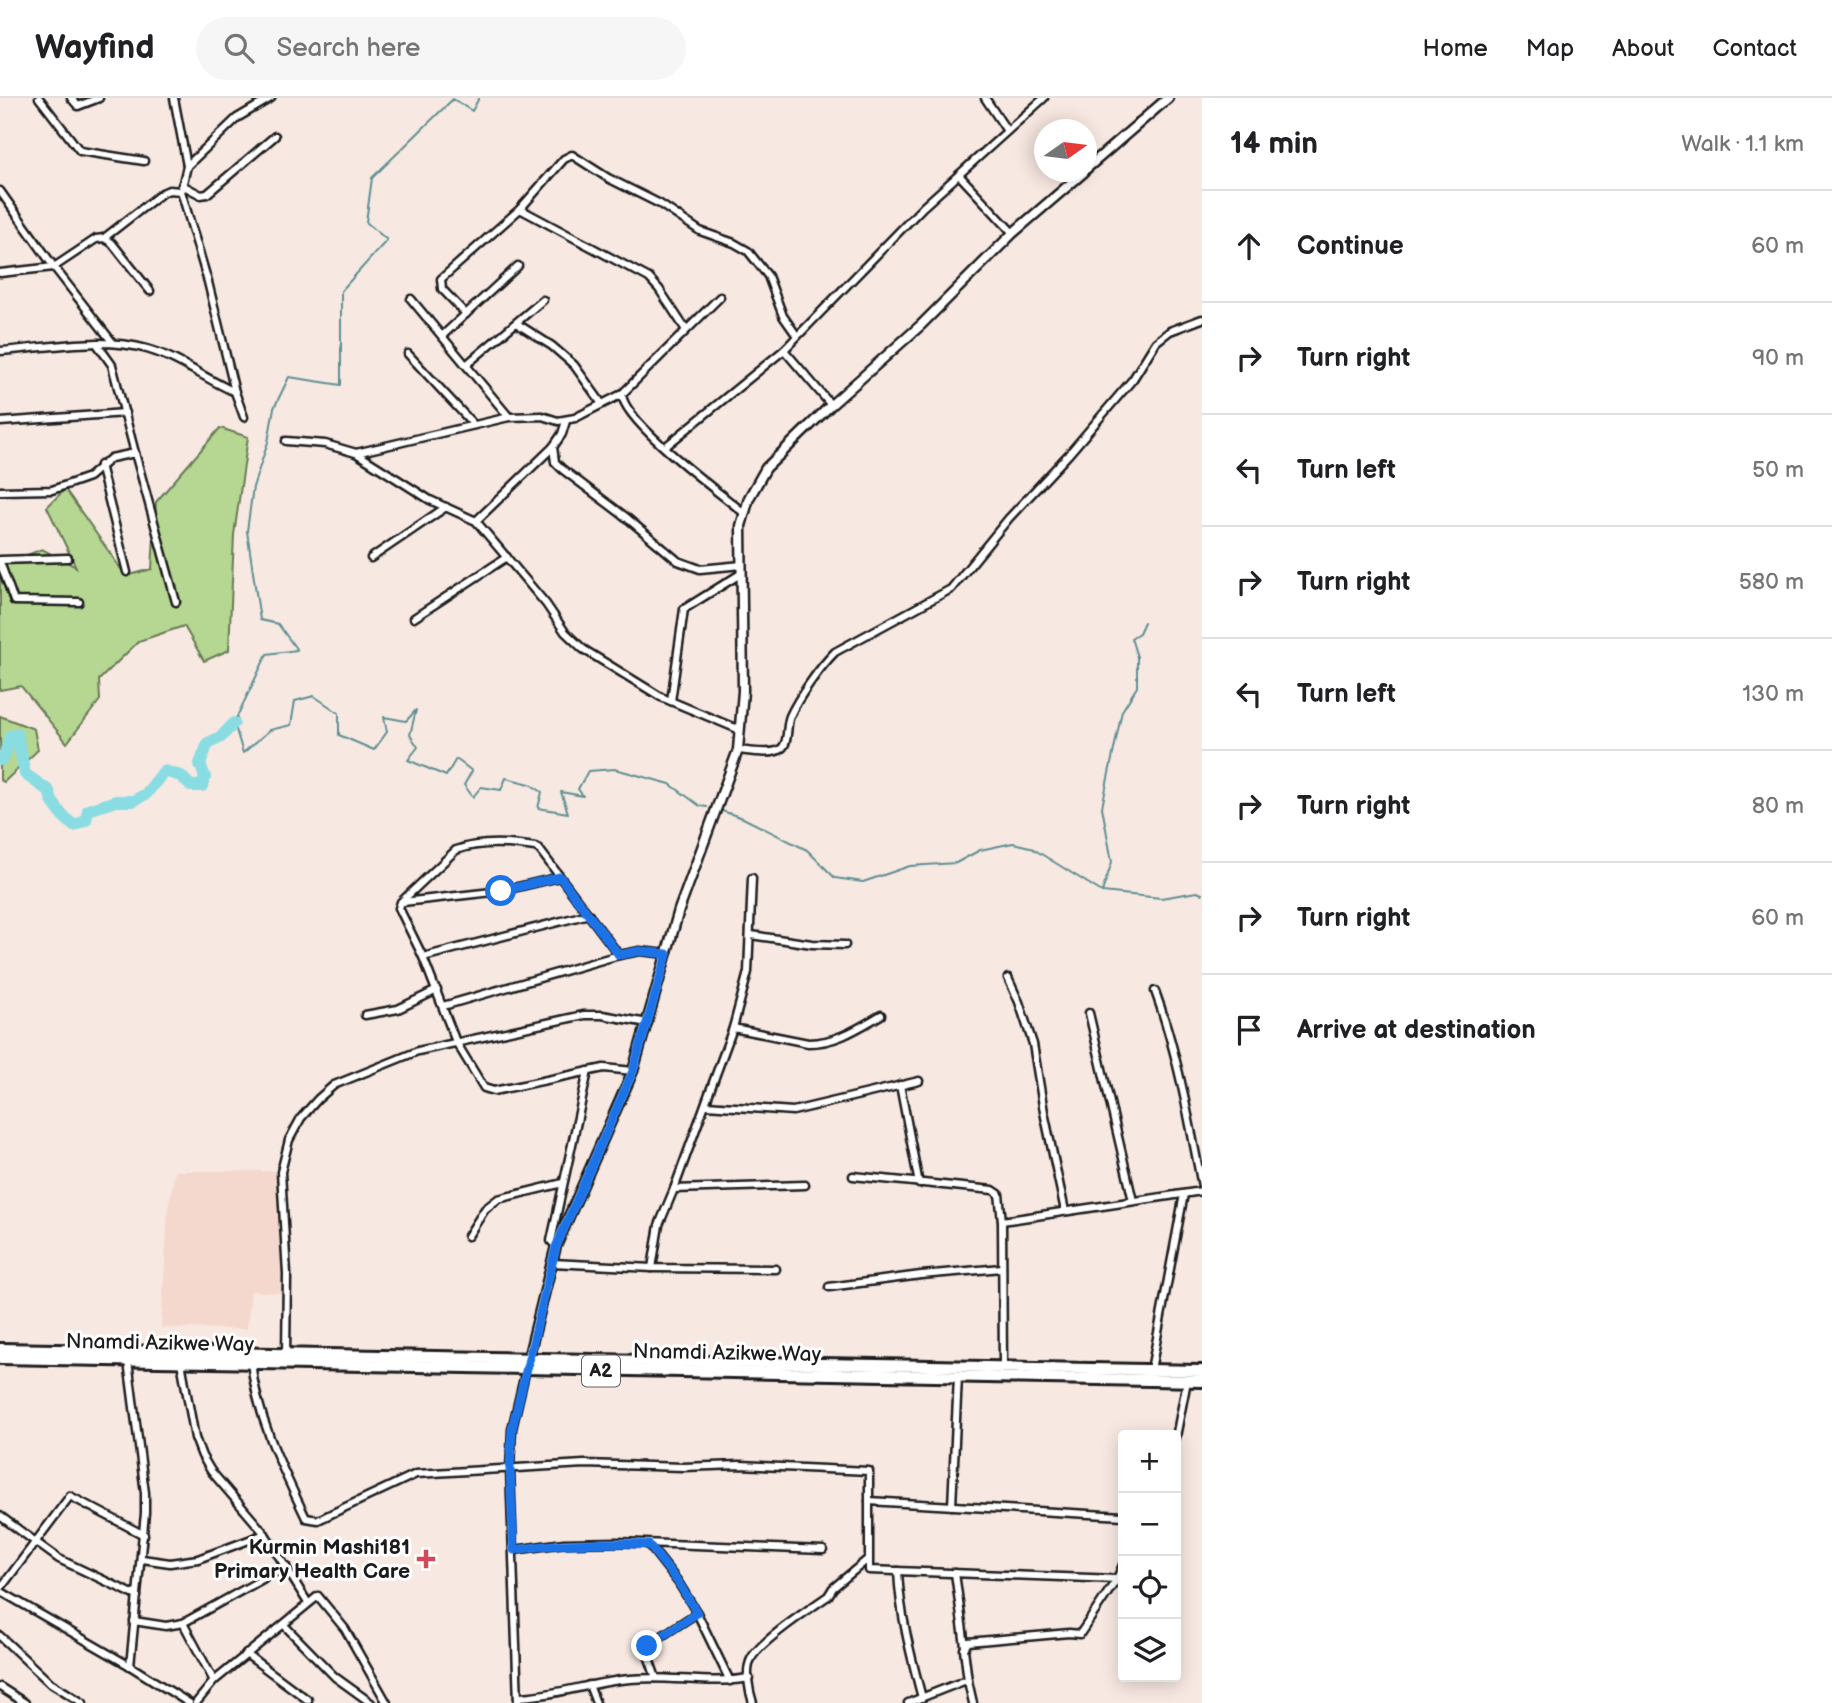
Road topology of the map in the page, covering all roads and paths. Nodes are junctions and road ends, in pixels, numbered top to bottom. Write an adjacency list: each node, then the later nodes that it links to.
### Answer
1 (39, 98): 12 (street)
2 (71, 98): 3 (street)
3 (99, 98)
4 (174, 98): 13 (street)
5 (271, 98): 13 (street)
6 (985, 98): 9 (street)
7 (1044, 98): 9 (street)
8 (1168, 98): 11 (street)
9 (1007, 131): 14 (street)
10 (275, 136): 16 (street)
11 (1097, 160)
12 (144, 161)
13 (187, 166): 16 (street)
14 (959, 175): 19 (street); 33 (street)
15 (1071, 182): 19 (street)
16 (182, 188): 20 (street); 40 (street)
17 (0, 191): 22 (street)
18 (520, 209): 28 (street); 31 (street); 33 (street)
19 (1013, 233): 43 (street)
20 (104, 238): 22 (street); 24 (street)
21 (518, 266): 28 (street)
22 (54, 267): 23 (street); 34 (street)
23 (0, 273)
24 (150, 291)
25 (720, 297): 31 (street)
26 (411, 299): 32 (street)
27 (543, 300): 30 (street)
28 (466, 314): 32 (street)
29 (1202, 319): 71 (street)
30 (516, 323): 39 (street); 42 (street)
31 (686, 330): 41 (street)
32 (442, 336): 39 (street)
33 (797, 336): 36 (street)
34 (113, 343): 35 (street); 40 (street)
35 (97, 344): 37 (street); 44 (street)
36 (784, 350): 43 (street); 52 (street)
37 (0, 351)
38 (408, 354): 49 (street)
39 (466, 365): 46 (street)
40 (235, 392): 45 (street)
41 (622, 394): 42 (street); 52 (street)
42 (602, 404): 47 (street)
43 (831, 405): 58 (street)
44 (125, 413): 48 (street); 53 (street)
45 (244, 417)
46 (509, 417): 47 (street); 49 (street)
47 (566, 421): 51 (street)
48 (0, 422)
49 (474, 425): 54 (street)
50 (286, 441): 54 (street)
51 (554, 447): 59 (street); 64 (street)
52 (665, 447): 58 (street)
53 (135, 453): 55 (street); 67 (street)
54 (356, 453): 57 (street)
55 (100, 465): 56 (street); 65 (street)
56 (0, 491)
57 (446, 507): 59 (street); 62 (street)
58 (744, 513): 64 (street)
59 (476, 521): 60 (street)
60 (507, 557): 68 (street); 69 (street)
61 (68, 558): 63 (street)
62 (371, 558)
63 (0, 561): 66 (street)
64 (742, 569): 69 (street); 70 (street)
65 (128, 572)
66 (79, 602)
67 (176, 602)
68 (414, 618)
69 (671, 701): 70 (street)
70 (740, 730): 71 (street)
71 (738, 750): 78 (street)
72 (560, 877): 74 (street); 74 (street); 75 (street)
73 (752, 878): 76 (street)
74 (401, 902): 80 (street)
75 (589, 914): 79 (street); 80 (street)
76 (751, 935): 77 (street); 89 (street)
77 (845, 944)
78 (667, 954): 79 (street); 88 (street)
79 (619, 955): 84 (street)
80 (423, 957): 82 (street)
81 (1008, 978): 104 (street)
82 (437, 990): 84 (street); 86 (street)
83 (1155, 991): 100 (street)
84 (443, 1006): 90 (street)
85 (1089, 1013): 103 (street)
86 (365, 1015)
87 (881, 1015): 89 (street)
88 (648, 1023): 90 (street); 92 (street)
89 (733, 1028): 95 (street)
90 (456, 1042): 91 (street); 114 (street)
91 (588, 1071): 92 (street); 97 (street)
92 (633, 1071): 107 (street)
93 (919, 1081): 94 (street)
94 (900, 1085): 95 (street); 98 (street)
95 (706, 1105): 101 (street)
96 (853, 1176): 98 (street)
97 (563, 1184): 106 (street); 107 (street)
98 (919, 1184): 105 (street)
99 (805, 1185): 101 (street)
100 (1202, 1188): 102 (street)
101 (674, 1189): 109 (street)
102 (1184, 1194): 103 (street); 121 (street)
103 (1133, 1202): 104 (street)
104 (1065, 1211): 105 (street)
105 (1002, 1220): 110 (street)
106 (468, 1236)
107 (556, 1247): 108 (street)
108 (552, 1263): 109 (street); 119 (street)
109 (652, 1268): 111 (street)
110 (1002, 1268): 112 (street); 120 (street)
111 (776, 1269)
112 (829, 1287)
113 (0, 1349): 116 (highway, Nnamdi Azikwe Way / A2)
114 (286, 1355): 116 (highway, Nnamdi Azikwe Way / A2); 119 (highway, Nnamdi Azikwe Way / A2)
115 (0, 1359): 117 (highway, Nnamdi Azikwe Way / A2)
116 (251, 1359): 118 (highway, Nnamdi Azikwe Way / A2); 119 (highway, Nnamdi Azikwe Way / A2); 127 (street)
117 (128, 1361): 118 (highway, Nnamdi Azikwe Way / A2); 133 (street)
118 (181, 1362): 132 (street)
119 (527, 1364): 120 (highway, Nnamdi Azikwe Way / A2); 123 (highway, Nnamdi Azikwe Way / A2); 127 (street)
120 (1003, 1368): 121 (highway, Nnamdi Azikwe Way / A2)
121 (1152, 1370): 122 (highway, Nnamdi Azikwe Way / A2)
122 (1202, 1371)
123 (958, 1376): 124 (highway, Nnamdi Azikwe Way / A2); 129 (street)
124 (1188, 1381): 125 (highway, Nnamdi Azikwe Way / A2); 126 (street)
125 (1202, 1381)
126 (1178, 1430)
127 (510, 1469): 128 (street); 136 (street)
128 (869, 1501): 129 (street); 139 (street)
129 (952, 1506): 131 (street)
130 (0, 1516): 134 (street)
131 (1118, 1517)
132 (265, 1534): 138 (street); 140 (street)
133 (144, 1535): 134 (street); 138 (street)
134 (35, 1543): 144 (street); 145 (street)
135 (649, 1545): 136 (street); 137 (street); 147 (street)
136 (514, 1550): 164 (street)
137 (823, 1550)
138 (142, 1559): 145 (street)
139 (868, 1559): 141 (street); 156 (street)
140 (286, 1566): 146 (street); 149 (street)
141 (898, 1572): 142 (street); 162 (street)
142 (955, 1573): 143 (street); 152 (street)
143 (1117, 1579): 152 (street)
144 (0, 1590): 154 (street)
145 (137, 1596): 148 (street)
146 (308, 1603): 150 (street); 171 (street)
147 (697, 1613): 155 (street); 158 (street)
148 (134, 1620): 149 (street); 154 (street)
149 (183, 1623): 157 (street)
150 (284, 1625): 153 (street); 170 (street)
151 (0, 1636): 167 (street)
152 (965, 1646): 159 (street)
153 (246, 1654): 157 (street); 163 (street)
154 (130, 1666): 168 (street)
155 (656, 1678): 158 (street); 160 (street)
156 (748, 1678): 158 (street); 173 (street)
157 (214, 1681): 169 (street)
158 (730, 1681)
159 (968, 1681): 162 (street); 165 (street)
160 (589, 1685): 164 (street); 172 (street)
161 (0, 1687): 166 (street)
162 (922, 1698): 174 (street)
163 (308, 1700)
164 (522, 1700)
165 (973, 1701): 175 (street)
166 (25, 1703)
167 (83, 1703)
168 (189, 1703)
169 (197, 1703)
170 (371, 1703)
171 (387, 1703)
172 (596, 1703)
173 (753, 1703)
174 (908, 1703)
175 (962, 1703)

